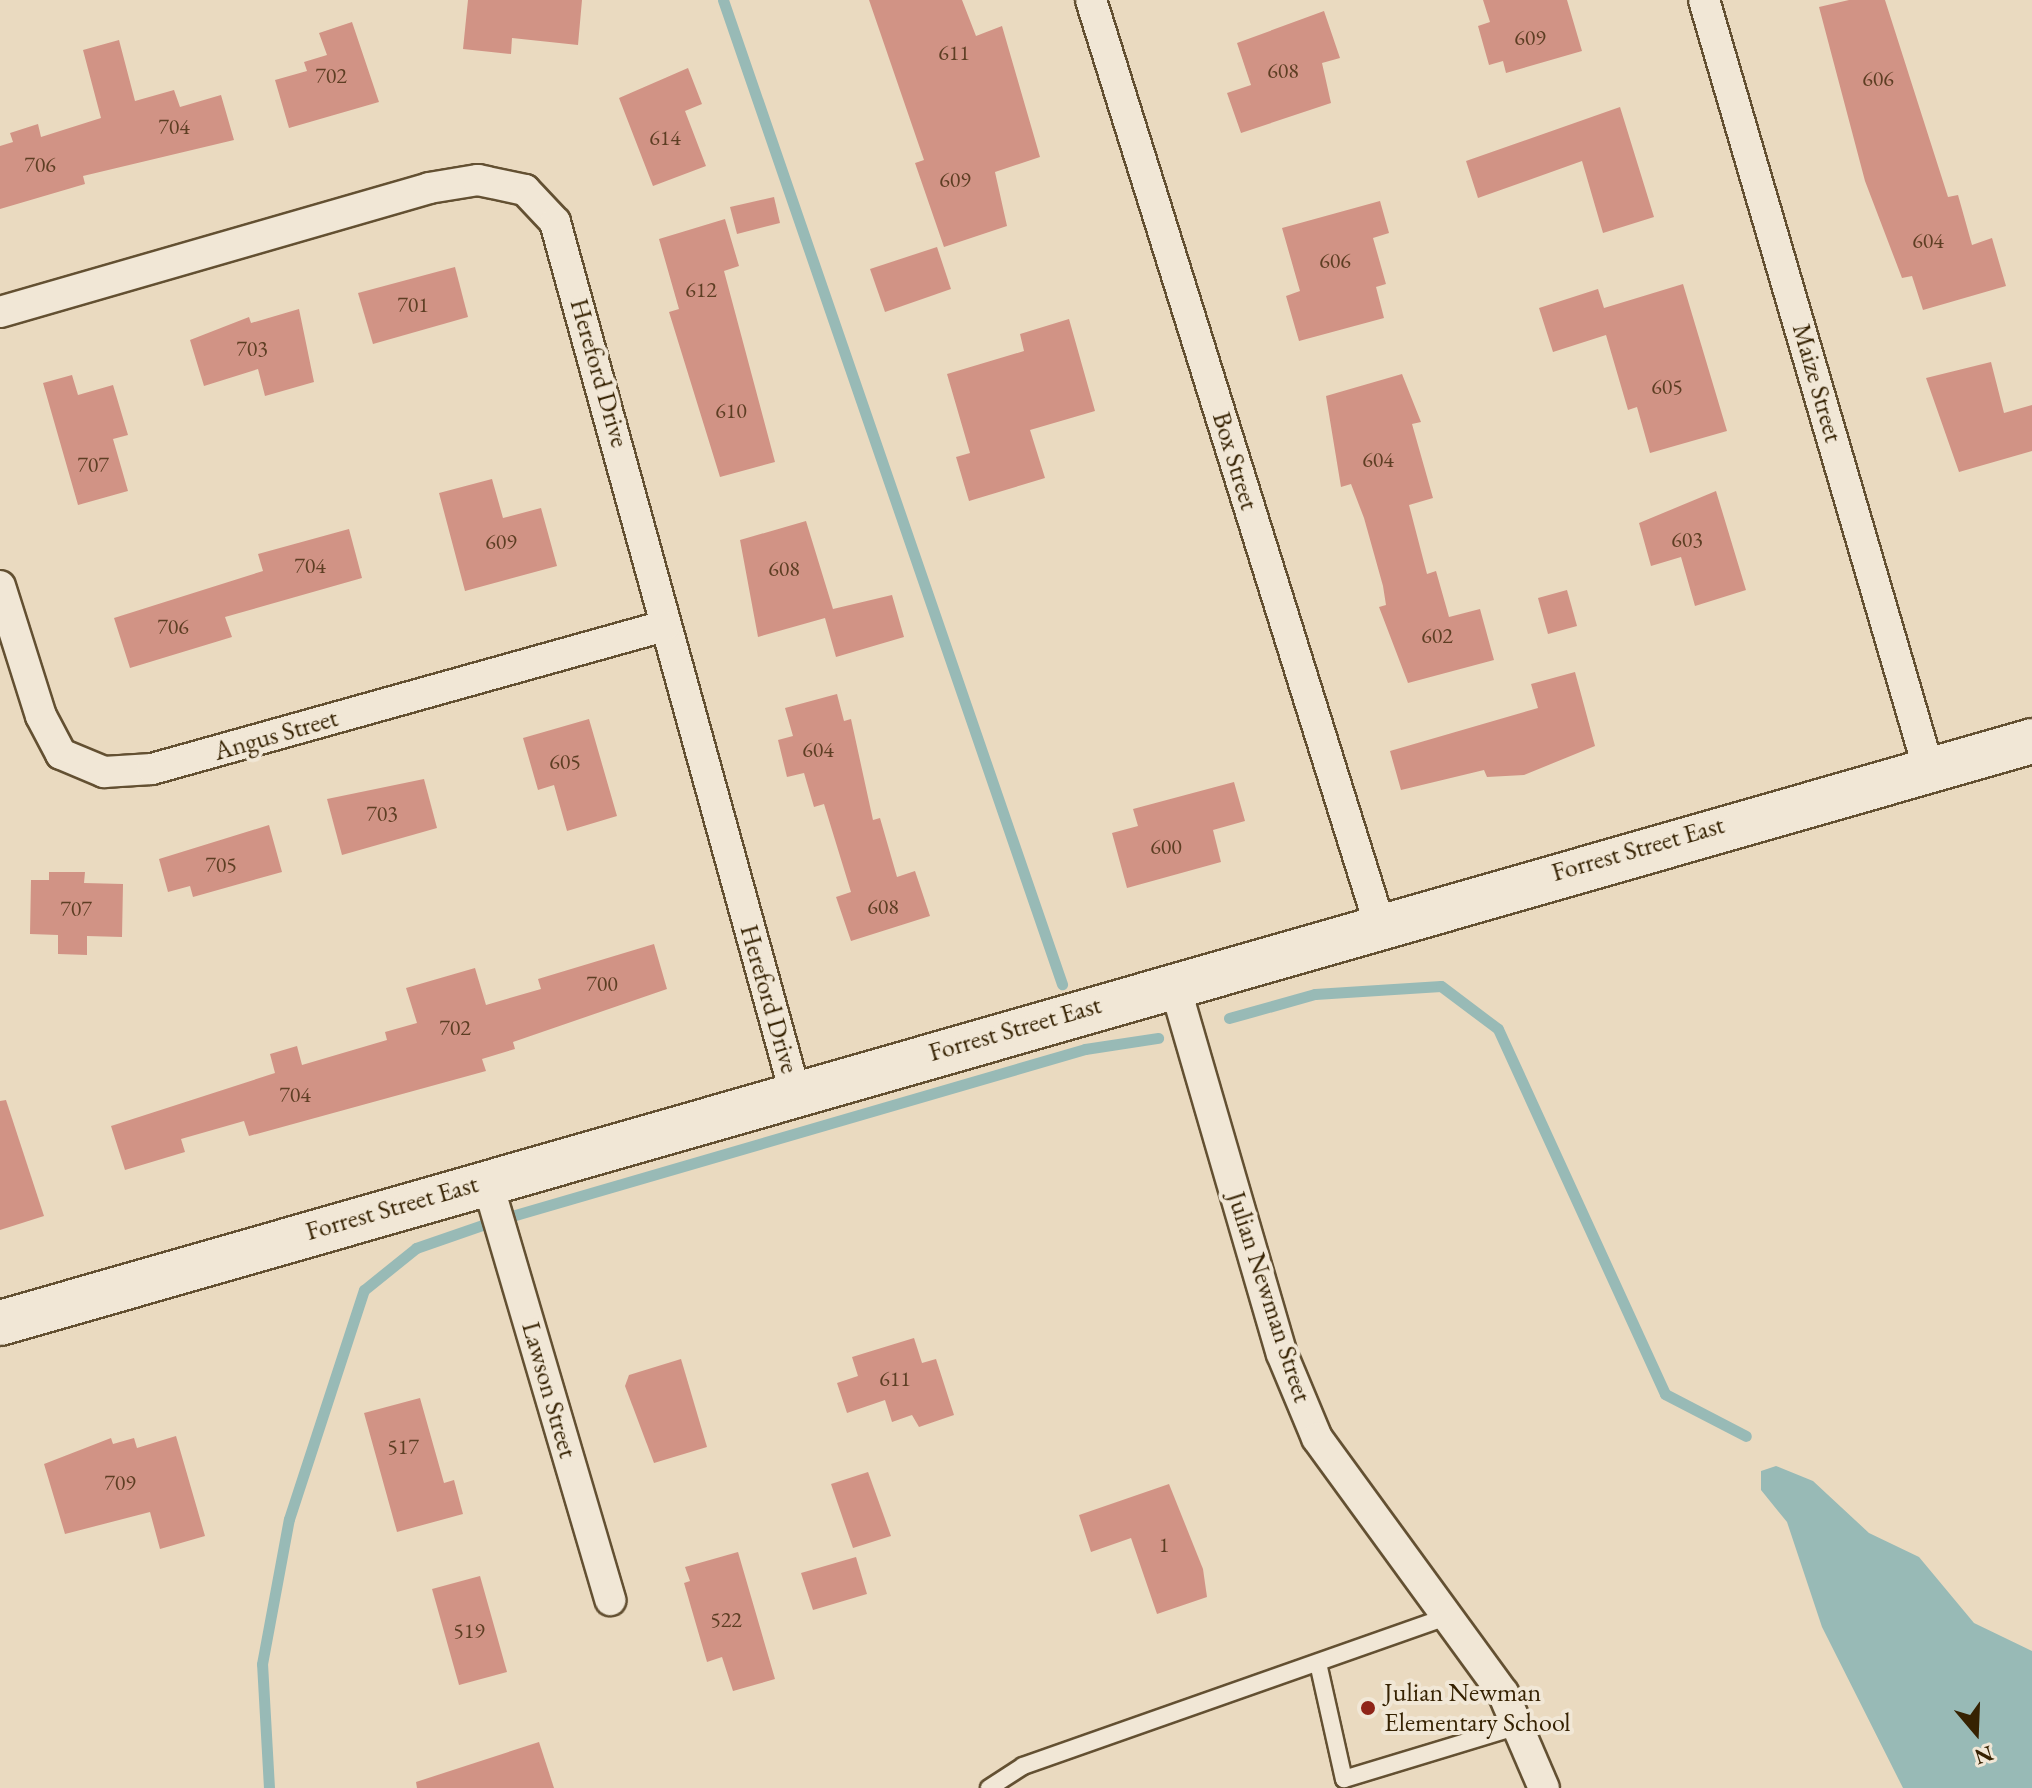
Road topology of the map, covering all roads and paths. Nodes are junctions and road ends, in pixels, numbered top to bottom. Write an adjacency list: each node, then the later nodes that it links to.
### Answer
1 (1091, 0): 8 (street, Box Street)
2 (1704, 0): 7 (street, Maize Street)
3 (0, 312): 5 (street, Hereford Drive)
4 (0, 586): 5 (street, Angus Street)
5 (664, 626): 10 (street, Hereford Drive)
6 (2032, 741): 7 (main road, Forrest Street East)
7 (1928, 767): 8 (main road, Forrest Street East)
8 (1379, 923): 9 (main road, Forrest Street East)
9 (1174, 983): 10 (main road, Forrest Street East); 14 (street, Julian Newman Street)
10 (795, 1093): 11 (main road, Forrest Street East)
11 (487, 1181): 12 (main road, Forrest Street East); 13 (street, Lawson Street)
12 (0, 1323)
13 (610, 1600)
14 (1452, 1615): 15 (lane); 16 (street, Julian Newman Street)
15 (1318, 1663): 16 (lane); 17 (lane)
16 (1518, 1726): 18 (street, Julian Newman Street)
17 (989, 1788)
18 (1544, 1788)

